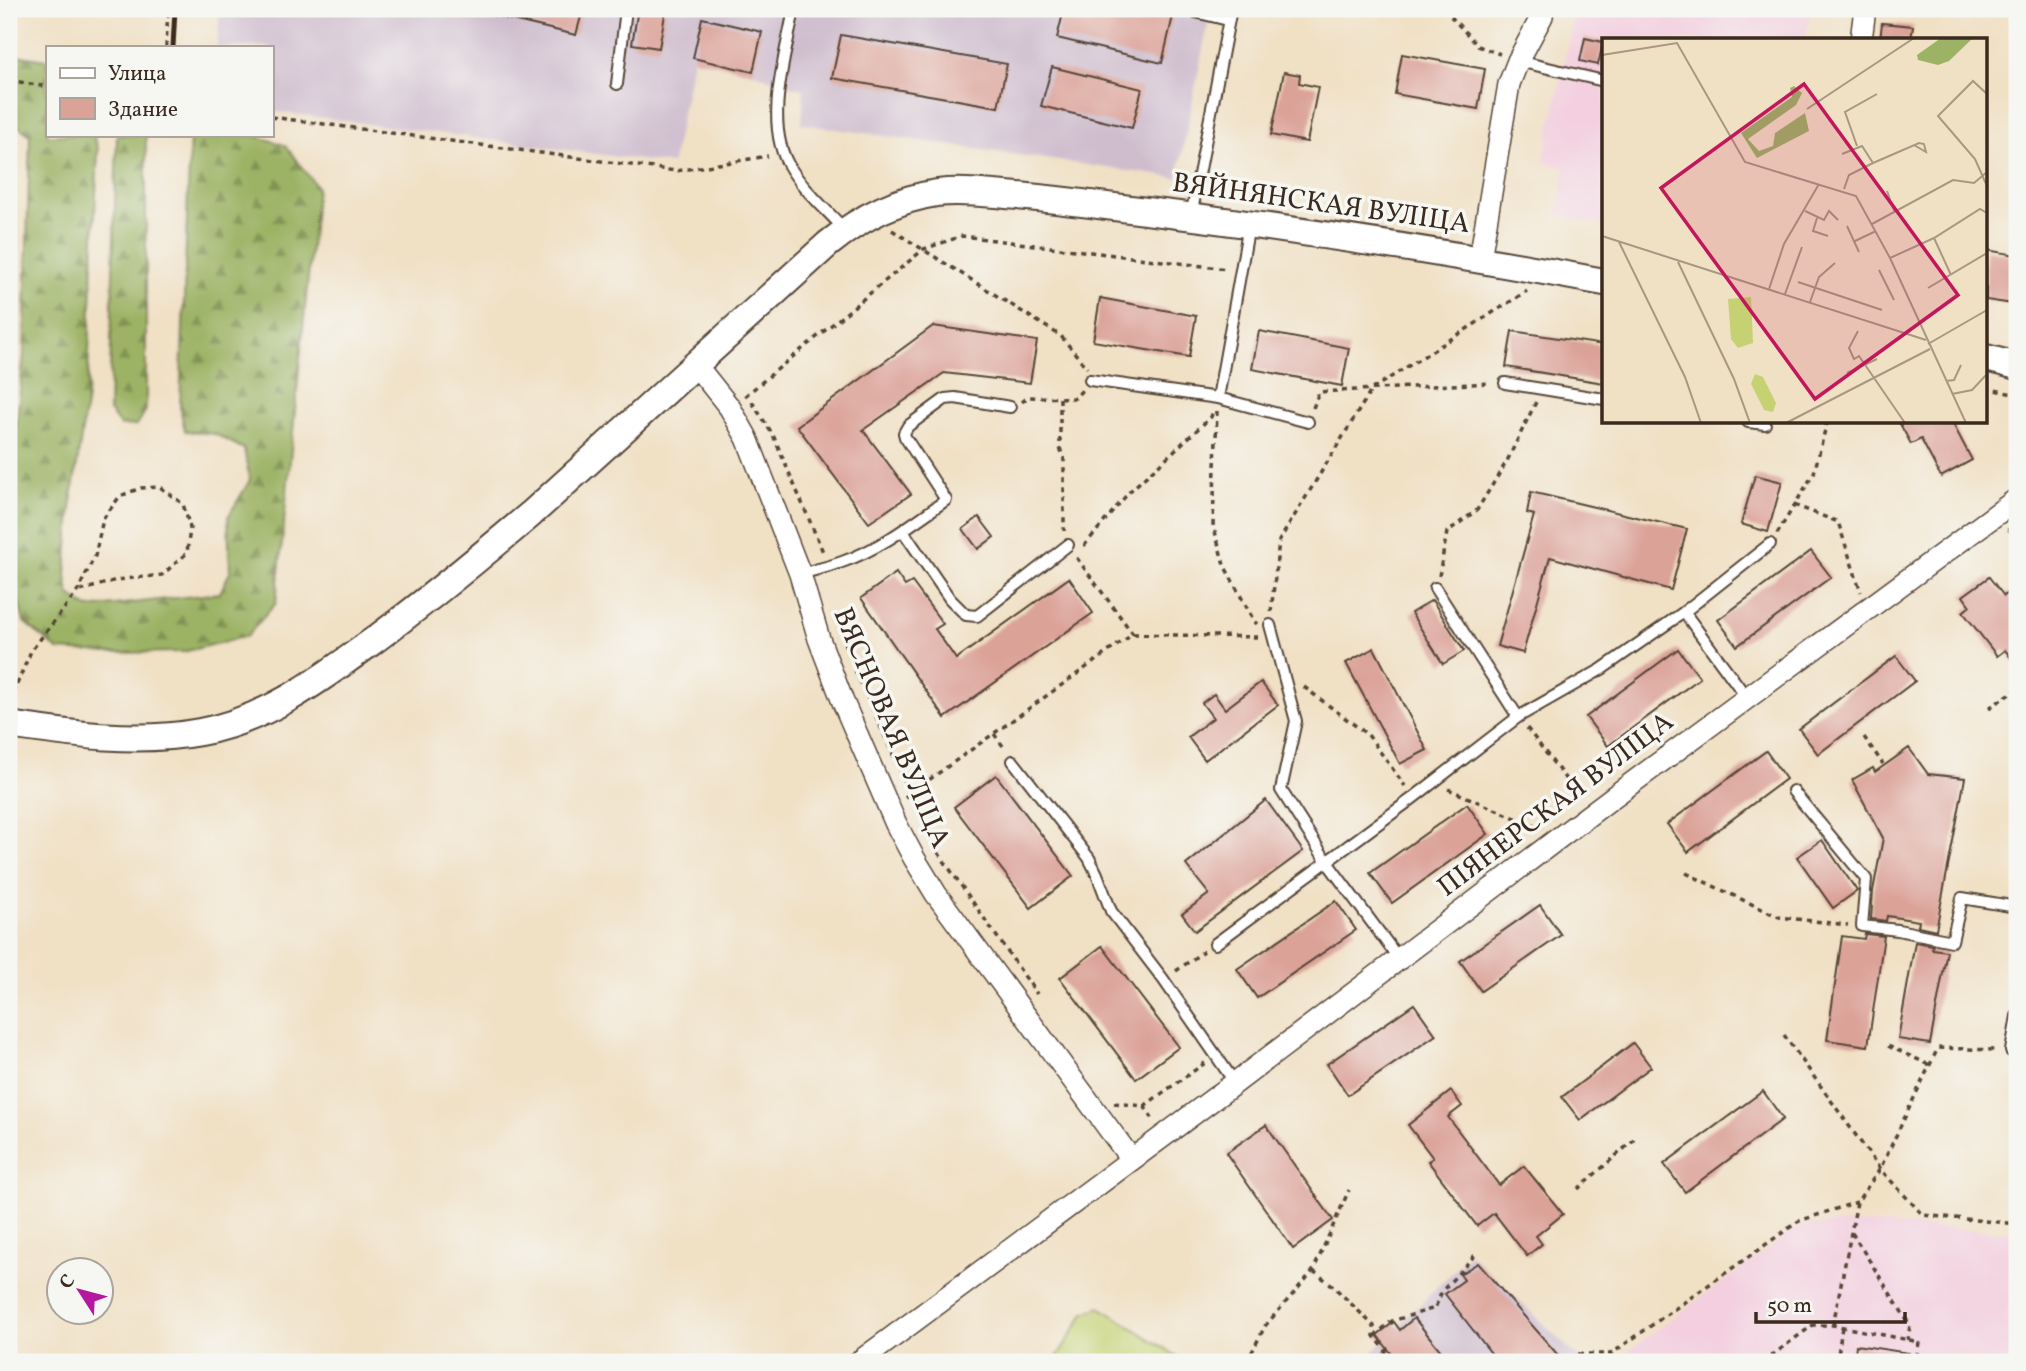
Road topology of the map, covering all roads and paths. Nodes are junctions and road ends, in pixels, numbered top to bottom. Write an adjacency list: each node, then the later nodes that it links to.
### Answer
1 (168, 9): 10 (path)
2 (626, 9): 14 (lane)
3 (794, 9): 17 (lane)
4 (1183, 9): 8 (lane)
5 (1444, 9): 11 (path)
6 (1543, 9): 11 (street)
7 (1865, 9): 9 (street)
8 (1229, 15): 19 (lane)
9 (1861, 38)
10 (166, 46)
11 (1518, 61): 13 (lane); 23 (street)
12 (9, 80): 15 (path)
13 (1602, 81)
14 (617, 84)
15 (46, 87)
16 (273, 117): 17 (path)
17 (783, 154): 21 (lane)
18 (869, 216): 19 (street, ВЯЙНЯНСКАЯ ВУЛІЦА); 21 (street, ВЯЙНЯНСКАЯ ВУЛІЦА); 22 (path)
19 (1191, 216): 20 (street, ВЯЙНЯНСКАЯ ВУЛІЦА)
20 (1249, 225): 23 (street, ВЯЙНЯНСКАЯ ВУЛІЦА); 24 (lane)
21 (845, 230): 28 (street, ВЯЙНЯНСКАЯ ВУЛІЦА)
22 (924, 249): 24 (path); 30 (path); 35 (path)
23 (1480, 259): 25 (street, ВЯЙНЯНСКАЯ ВУЛІЦА)
24 (1241, 271): 38 (lane)
25 (1556, 273): 26 (street, ВЯЙНЯНСКАЯ ВУЛІЦА); 34 (path)
26 (1602, 282)
27 (1988, 359): 29 (street)
28 (695, 364): 40 (street, ВЯСНОВАЯ ВУЛІЦА); 68 (street, ВЯЙНЯНСКАЯ ВУЛІЦА)
29 (2017, 366)
30 (1094, 381): 37 (path); 38 (lane)
31 (1506, 383): 32 (lane); 34 (path)
32 (1543, 388): 39 (lane); 54 (path)
33 (1988, 388): 36 (path)
34 (1372, 389): 42 (path); 59 (path)
35 (747, 394): 40 (path); 52 (path)
36 (2017, 395)
37 (1060, 398): 41 (path); 50 (path)
38 (1218, 398): 42 (lane); 51 (path); 61 (path)
39 (1602, 398)
40 (730, 408): 53 (street, ВЯСНОВАЯ ВУЛІЦА)
41 (1013, 408): 48 (lane)
42 (1308, 422)
43 (1759, 424): 45 (lane)
44 (1826, 424): 47 (path)
45 (1765, 425)
46 (2017, 499): 57 (street, ПІЯНЕРСКАЯ ВУЛІЦА)
47 (1794, 505): 49 (path); 57 (path)
48 (903, 531): 50 (lane); 52 (lane)
49 (1770, 544): 58 (lane)
50 (1068, 545): 51 (path)
51 (1076, 556): 60 (path)
52 (829, 566): 53 (lane)
53 (800, 574): 77 (street, ВЯСНОВАЯ ВУЛІЦА)
54 (1435, 588): 67 (lane)
55 (77, 592): 55 (path); 65 (path)
56 (832, 608): 75 (path)
57 (1867, 610): 64 (street, ПІЯНЕРСКАЯ ВУЛІЦА)
58 (1684, 612): 64 (lane); 67 (lane)
59 (1270, 625): 61 (lane)
60 (1133, 634): 61 (path); 69 (path)
61 (1273, 637): 62 (lane)
62 (1283, 671): 76 (path); 80 (lane)
63 (2017, 689): 66 (path)
64 (1747, 698): 78 (street, ПІЯНЕРСКАЯ ВУЛІЦА)
65 (9, 703)
66 (1989, 708)
67 (1518, 717): 73 (lane); 78 (path)
68 (9, 725)
69 (994, 733): 71 (path); 75 (path)
70 (1864, 737): 72 (path)
71 (1013, 761): 86 (lane)
72 (1883, 764)
73 (1433, 783): 76 (lane); 79 (path)
74 (1793, 791): 83 (lane)
75 (911, 792): 77 (path); 87 (path)
76 (1413, 798): 80 (lane)
77 (890, 809): 97 (street, ВЯСНОВАЯ ВУЛІЦА)
78 (1591, 813): 79 (street, ПІЯНЕРСКАЯ ВУЛІЦА)
79 (1560, 837): 85 (street, ПІЯНЕРСКАЯ ВУЛІЦА)
80 (1327, 862): 84 (lane); 85 (lane)
81 (1686, 873): 83 (path)
82 (2017, 907): 83 (lane)
83 (1862, 926)
84 (1215, 944): 86 (path)
85 (1399, 959): 94 (street, ПІЯНЕРСКАЯ ВУЛІЦА)
86 (1163, 979): 92 (lane)
87 (1044, 1003)
88 (2017, 1016): 91 (lane)
89 (1784, 1035): 98 (path)
90 (1888, 1046): 93 (path)
91 (2011, 1051): 93 (path)
92 (1215, 1056): 94 (lane); 95 (path)
93 (1930, 1065): 98 (path)
94 (1234, 1083): 97 (street, ПІЯНЕРСКАЯ ВУЛІЦА)
95 (1114, 1103)
96 (1636, 1138): 99 (path)
97 (1130, 1158): 111 (street, ПІЯНЕРСКАЯ ВУЛІЦА)
98 (1880, 1169): 101 (path); 102 (path)
99 (1578, 1189)
100 (1349, 1190): 105 (path)
101 (1857, 1202): 103 (path); 110 (path)
102 (2017, 1224)
103 (1851, 1231): 106 (path); 109 (path)
104 (1477, 1253): 108 (path)
105 (1313, 1271): 108 (path); 112 (path)
106 (1833, 1325): 107 (path); 114 (path)
107 (1842, 1327): 109 (path); 115 (path)
108 (1374, 1336): 113 (path)
109 (1908, 1340): 116 (path)
110 (1578, 1354)
111 (859, 1362)
112 (1247, 1362)
113 (1383, 1362)
114 (1763, 1362)
115 (1837, 1362)
116 (1916, 1362)

